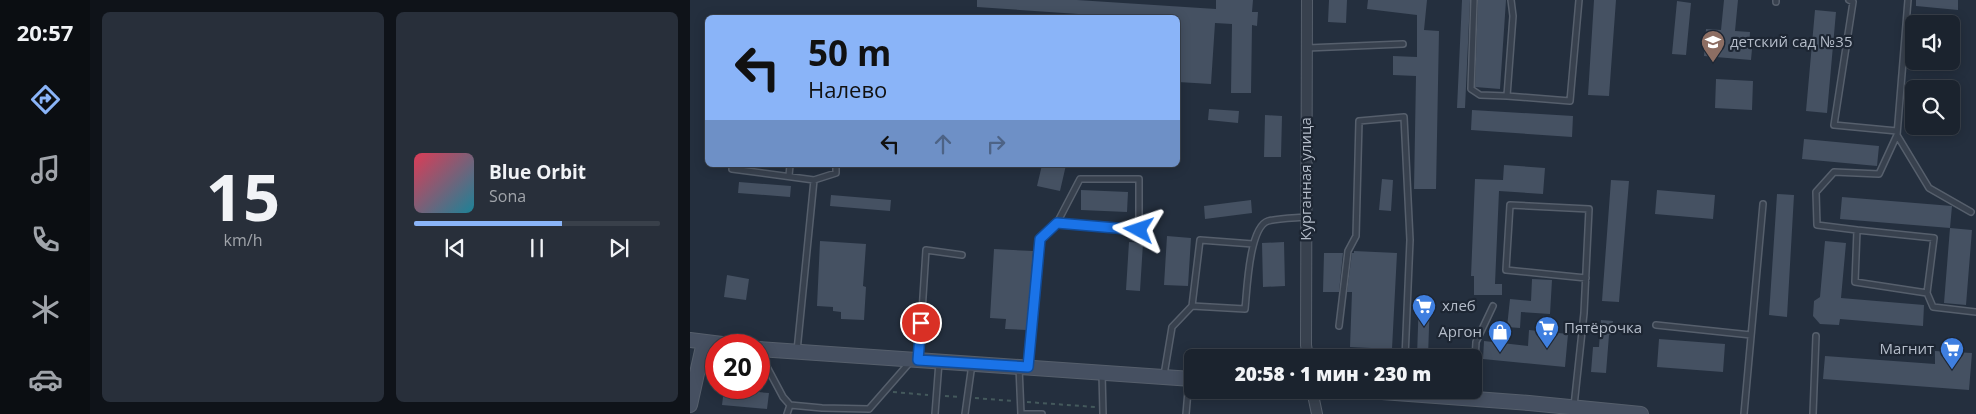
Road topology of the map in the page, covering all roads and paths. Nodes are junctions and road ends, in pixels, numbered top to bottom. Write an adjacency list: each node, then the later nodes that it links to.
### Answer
1 (1307, 0): 8 (street, Курганная улица)
2 (1474, 0): 9 (lane)
3 (1511, 0): 9 (lane)
4 (1579, 0): 9 (lane)
5 (1849, 0): 10 (lane)
6 (1908, 0): 10 (lane)
7 (1403, 44): 8 (lane)
8 (1307, 48): 18 (street, Курганная улица)
9 (1507, 96)
10 (1897, 133): 17 (lane); 20 (lane)
11 (790, 167): 14 (lane)
12 (836, 167): 15 (lane)
13 (732, 169): 14 (lane)
14 (789, 176): 15 (lane)
15 (814, 180): 38 (lane)
16 (1764, 204): 30 (lane)
17 (1971, 212)
18 (1306, 217): 21 (lane); 34 (street, Курганная улица)
19 (1057, 223): 19 (lane); 42 (lane)
20 (1857, 230): 24 (lane); 24 (lane)
21 (1253, 244): 25 (lane); 25 (lane)
22 (962, 255): 39 (lane)
23 (1586, 278): 23 (lane); 56 (lane)
24 (1926, 293): 27 (lane)
25 (1192, 306): 45 (lane)
26 (1493, 306): 36 (lane)
27 (1976, 312)
28 (1656, 325): 30 (lane)
29 (1339, 326): 35 (lane)
30 (1751, 335): 66 (lane)
31 (1816, 336): 67 (lane)
32 (690, 340): 33 (main road)
33 (704, 342): 54 (main road)
34 (1307, 349)
35 (1405, 349)
36 (1476, 349)
37 (770, 351): 38 (main road)
38 (797, 352): 39 (main road)
39 (916, 360): 40 (main road); 47 (lane)
40 (939, 361): 41 (main road); 48 (lane)
41 (972, 364): 42 (main road); 49 (lane)
42 (1024, 367): 44 (main road); 53 (lane)
43 (770, 372): 55 (lane)
44 (1102, 372): 45 (main road); 58 (lane)
45 (1164, 377): 46 (main road)
46 (1184, 378)
47 (884, 391): 48 (path); 55 (lane)
48 (936, 396): 49 (path); 60 (lane)
49 (967, 397): 53 (path); 61 (lane)
50 (1188, 399): 63 (lane)
51 (1314, 399): 64 (street)
52 (1473, 399): 57 (main road)
53 (1021, 402): 58 (path); 62 (lane)
54 (690, 405)
55 (790, 405): 59 (lane)
56 (1574, 407): 57 (main road); 65 (main road)
57 (1528, 408)
58 (1102, 411)
59 (787, 414)
60 (935, 414)
61 (965, 414)
62 (1042, 414)
63 (1186, 414)
64 (1317, 414)
65 (1641, 414)
66 (1744, 414)
67 (1813, 414)

